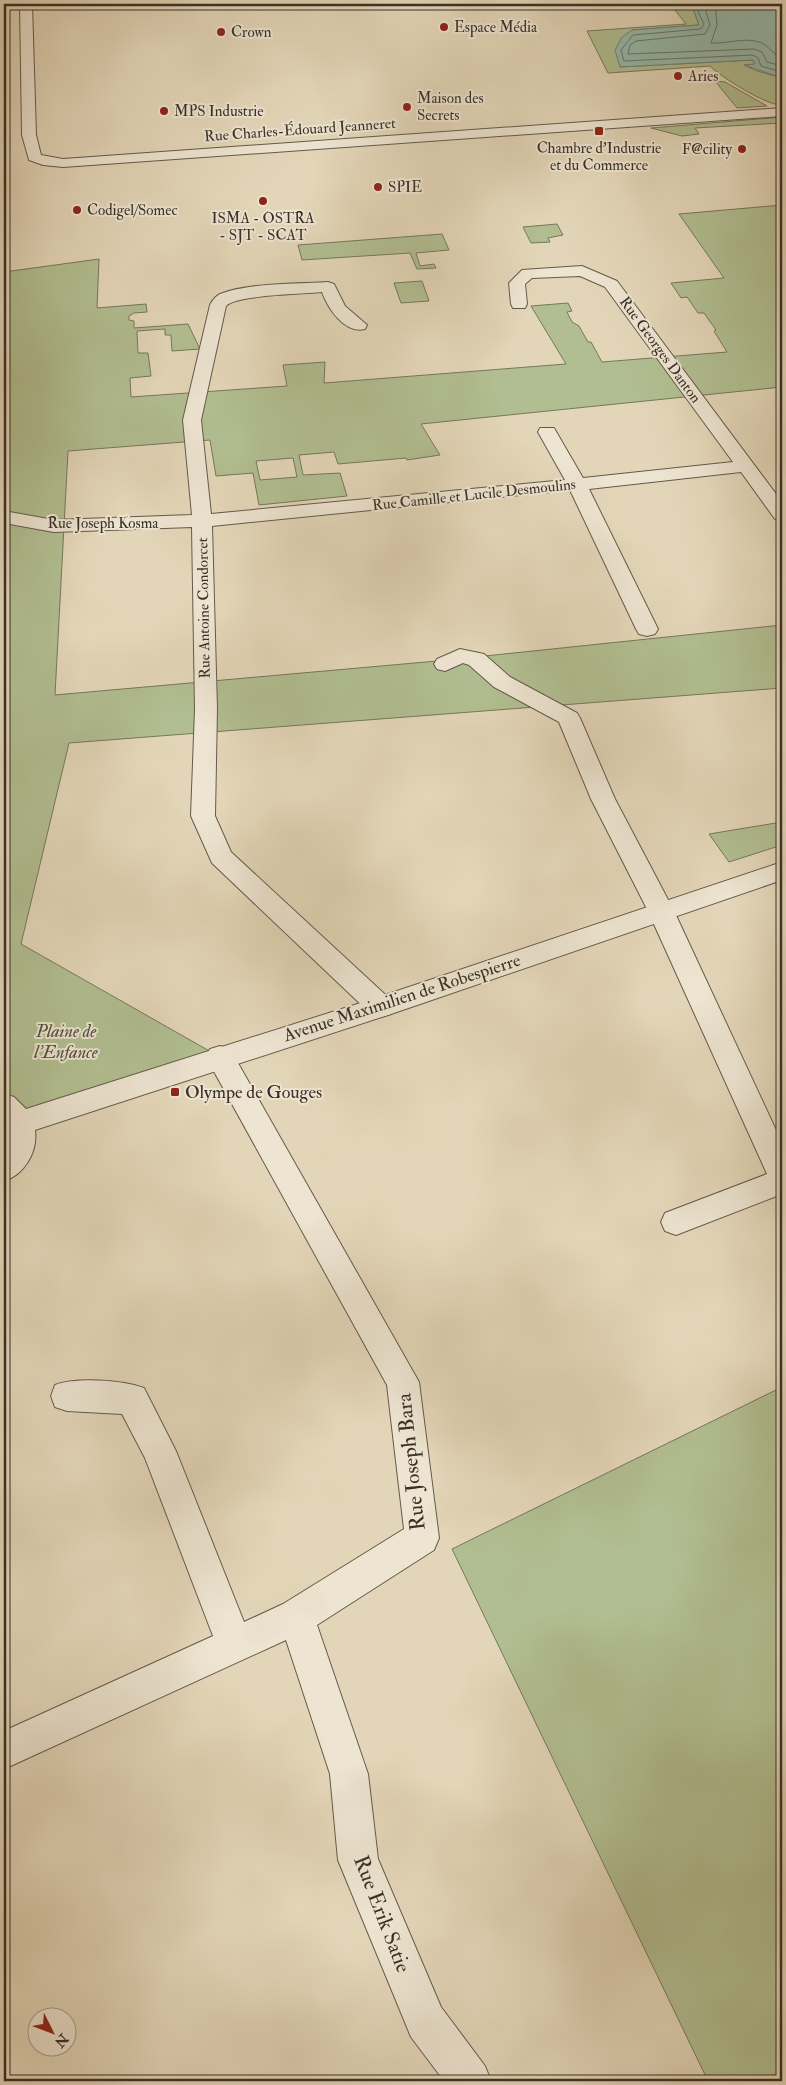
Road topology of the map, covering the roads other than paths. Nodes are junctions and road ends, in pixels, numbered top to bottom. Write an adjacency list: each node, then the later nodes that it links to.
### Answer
1 (26, 4): 2 (street, Rue Charles-Édouard Jeanneret)
2 (782, 112)
3 (519, 304): 6 (street, Rue Georges Danton)
4 (359, 325): 10 (street, Rue Antoine Condorcet)
5 (547, 432): 7 (street)
6 (745, 466): 7 (street, Rue Camille et Lucile Desmoulins); 8 (street, Rue Georges Danton)
7 (577, 484): 10 (street, Rue Camille et Lucile Desmoulins); 11 (street)
8 (782, 515)
9 (4, 517): 10 (street, Rue Joseph Kosma)
10 (202, 521): 15 (street, Rue Antoine Condorcet)
11 (647, 629)
12 (446, 664): 14 (street)
13 (782, 871): 14 (street, Avenue Maximilien de Robespierre)
14 (661, 911): 15 (street, Avenue Maximilien de Robespierre); 19 (street)
15 (381, 1007): 16 (street, Avenue Maximilien de Robespierre)
16 (220, 1057): 17 (street, Avenue Maximilien de Robespierre); 23 (street, Rue Joseph Bara)
17 (12, 1114): 18 (street)
18 (4, 1169)
19 (782, 1174)
20 (782, 1181): 21 (street)
21 (676, 1222)
22 (67, 1396): 24 (street)
23 (296, 1618): 24 (street, Rue Joseph Bara); 26 (street, Rue Erik Satie)
24 (235, 1645): 25 (street, Rue Joseph Bara)
25 (4, 1750)
26 (470, 2081)

